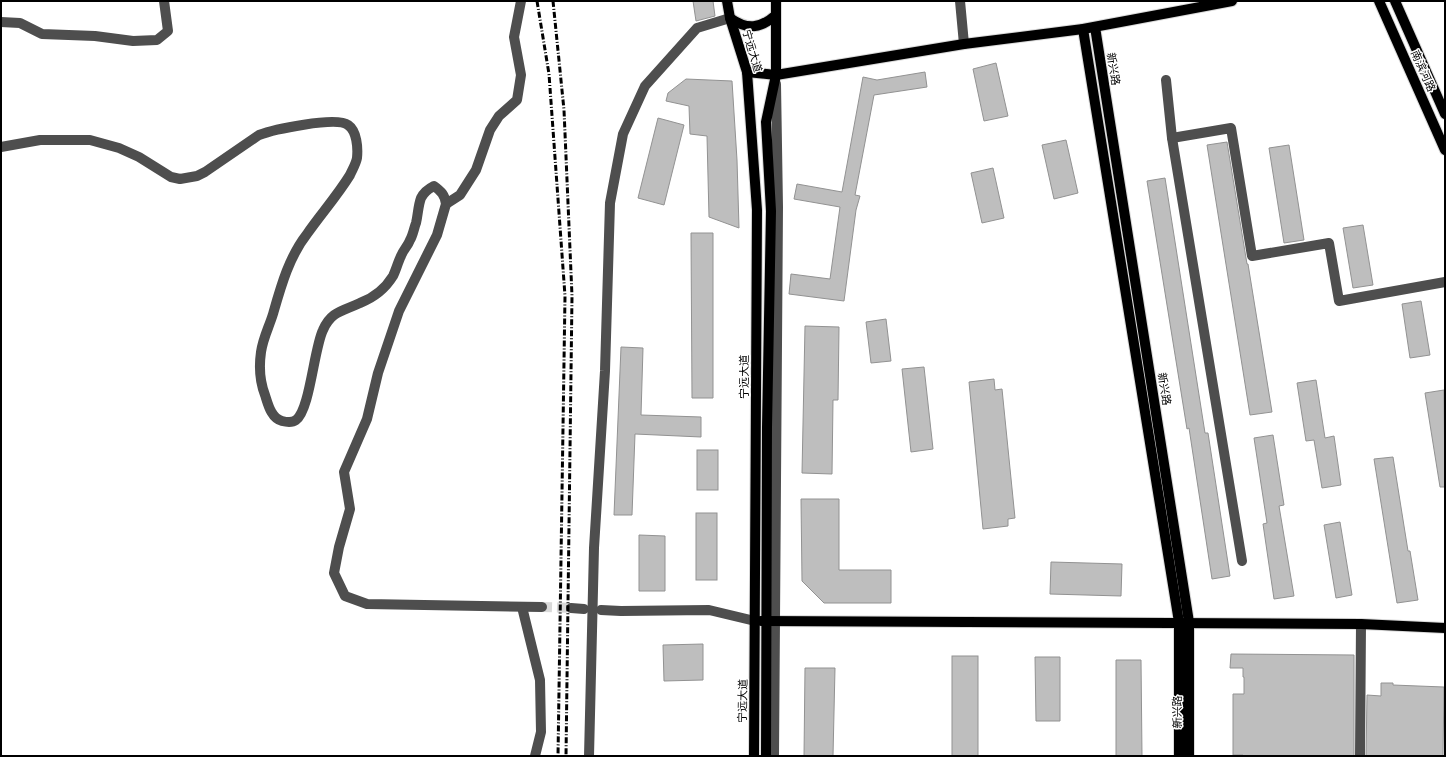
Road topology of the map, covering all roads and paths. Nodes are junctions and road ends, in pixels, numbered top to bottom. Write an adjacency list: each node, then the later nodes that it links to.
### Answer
1 (164, 1): 11 (street)
2 (521, 1): 22 (street)
3 (727, 1): 10 (main road, 宁远大道)
4 (776, 1): 9 (main road, 宁远大道)
5 (960, 1): 14 (street)
6 (1232, 1): 12 (main road)
7 (1379, 1): 21 (main road, 南滨河路)
8 (1395, 1): 18 (main road, 南滨河路)
9 (776, 15): 10 (main road); 16 (main road, 宁远大道)
10 (730, 18): 15 (main road, 宁远大道); 36 (street)
11 (1, 22)
12 (1095, 27): 13 (main road); 32 (main road, 新兴路)
13 (1082, 29): 14 (main road); 32 (main road, 新兴路)
14 (964, 44): 16 (main road)
15 (747, 72): 16 (main road); 31 (main road, 宁远大道)
16 (776, 75): 30 (main road, 宁远大道)
17 (1166, 80): 19 (street)
18 (1445, 114)
19 (1172, 138): 23 (street); 24 (street)
20 (1, 147): 22 (street)
21 (1445, 150)
22 (446, 204): 25 (street)
23 (1445, 282)
24 (1242, 561)
25 (522, 607): 26 (street); 35 (street)
26 (542, 607)
27 (572, 608): 28 (street)
28 (584, 609)
29 (601, 610): 31 (street)
30 (771, 620): 31 (main road); 32 (main road); 38 (main road, 宁远大道); 39 (street, 宁远大道)
31 (756, 621): 37 (main road, 宁远大道)
32 (1184, 622): 33 (main road); 40 (main road, 新兴路); 41 (main road, 新兴路)
33 (1361, 624): 34 (main road); 42 (street)
34 (1445, 628)
35 (535, 756)
36 (589, 756)
37 (754, 756)
38 (766, 756)
39 (774, 756)
40 (1179, 756)
41 (1189, 756)
42 (1360, 756)

